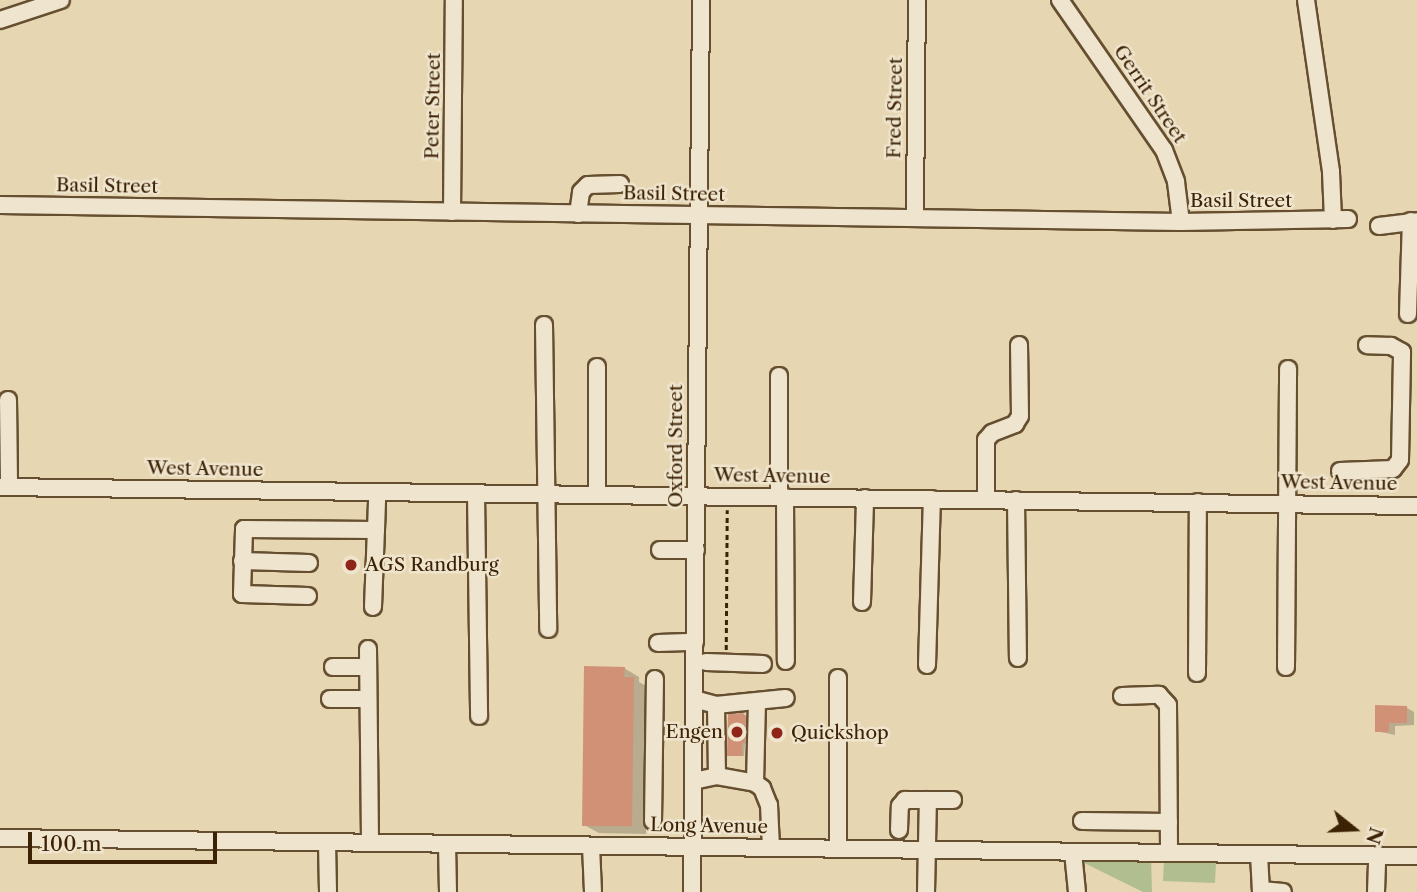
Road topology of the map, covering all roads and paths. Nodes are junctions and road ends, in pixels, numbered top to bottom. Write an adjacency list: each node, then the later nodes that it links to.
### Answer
1 (61, 0): 7 (street)
2 (454, 0): 10 (street, Peter Street)
3 (701, 0): 12 (street, Oxford Street)
4 (917, 0): 13 (street, Fred Street)
5 (1060, 0): 15 (street, Gerrit Street)
6 (1306, 0): 15 (street, Basil Street)
7 (0, 20)
8 (620, 184): 11 (street)
9 (0, 205): 10 (street, Basil Street)
10 (452, 212): 11 (street, Basil Street)
11 (578, 214): 12 (street, Basil Street)
12 (699, 215): 13 (street, Basil Street); 32 (street, Oxford Street)
13 (915, 216): 15 (street, Basil Street)
14 (1414, 221): 16 (street); 17 (street)
15 (1181, 222)
16 (1379, 226)
17 (1408, 314)
18 (544, 325): 30 (street)
19 (1020, 345): 36 (street)
20 (1367, 345): 24 (street)
21 (597, 367): 31 (street)
22 (1288, 369): 39 (street)
23 (779, 376): 33 (street)
24 (1409, 385): 26 (street)
25 (8, 400): 27 (street)
26 (1340, 471)
27 (4, 487): 28 (street, West Avenue)
28 (377, 492): 29 (street, West Avenue); 42 (street)
29 (476, 494): 30 (street, West Avenue); 73 (street)
30 (546, 494): 31 (street, West Avenue); 50 (street)
31 (597, 495): 32 (street, West Avenue)
32 (697, 496): 33 (street, West Avenue); 44 (street, Oxford Street)
33 (782, 497): 34 (street, West Avenue); 55 (street)
34 (865, 498): 35 (street, West Avenue); 48 (street)
35 (932, 499): 36 (street, West Avenue); 59 (street)
36 (986, 499): 37 (street, West Avenue)
37 (1016, 500): 38 (street, West Avenue); 54 (street)
38 (1198, 502): 39 (street, West Avenue); 63 (street)
39 (1288, 503): 40 (street, West Avenue); 62 (street)
40 (1417, 506)
41 (726, 514): 57 (path)
42 (376, 530): 45 (street); 49 (street)
43 (660, 550): 44 (street)
44 (696, 550): 51 (street, Oxford Street)
45 (242, 561): 46 (street); 47 (street)
46 (309, 563)
47 (308, 596)
48 (862, 602)
49 (373, 607)
50 (548, 629)
51 (695, 642): 52 (street); 70 (street, Oxford Street)
52 (658, 643)
53 (368, 649): 61 (street)
54 (1018, 658)
55 (786, 661)
56 (706, 662): 57 (street)
57 (726, 663): 58 (street)
58 (762, 664)
59 (927, 666)
60 (333, 667): 61 (street)
61 (368, 667): 69 (street)
62 (1286, 667)
63 (1197, 673)
64 (838, 678): 90 (street)
65 (655, 679): 79 (street)
66 (1122, 696): 81 (street)
67 (786, 698): 71 (street)
68 (330, 699): 69 (street)
69 (368, 699): 85 (street)
70 (694, 699): 72 (street); 75 (street, Oxford Street)
71 (757, 701): 72 (street); 76 (street)
72 (716, 705): 74 (street)
73 (479, 716)
74 (718, 776): 75 (street); 76 (street)
75 (694, 781): 88 (street, Oxford Street)
76 (755, 783): 89 (street)
77 (928, 800): 78 (street); 82 (street); 91 (street)
78 (953, 800)
79 (653, 821)
80 (1082, 821): 81 (street)
81 (1169, 822): 93 (street)
82 (899, 830)
83 (0, 838): 84 (street, Long Avenue)
84 (327, 843): 85 (street, Long Avenue); 98 (street)
85 (370, 843): 86 (street, Long Avenue)
86 (447, 844): 87 (street, Long Avenue); 99 (street)
87 (591, 846): 88 (street, Long Avenue); 100 (street)
88 (692, 846): 89 (street, Long Avenue); 101 (street, Oxford Street)
89 (771, 849): 90 (street, Long Avenue)
90 (838, 849): 91 (street, Long Avenue)
91 (927, 850): 92 (street, Long Avenue); 102 (street)
92 (1073, 852): 93 (street, Long Avenue); 103 (street)
93 (1169, 853): 94 (street, Long Avenue)
94 (1259, 854): 95 (street, Long Avenue); 97 (street)
95 (1377, 855): 96 (street, Long Avenue); 105 (street)
96 (1417, 856)
97 (1261, 891): 104 (street)
98 (328, 892)
99 (448, 892)
100 (593, 892)
101 (692, 892)
102 (926, 892)
103 (1077, 892)
104 (1283, 892)
105 (1376, 892)

